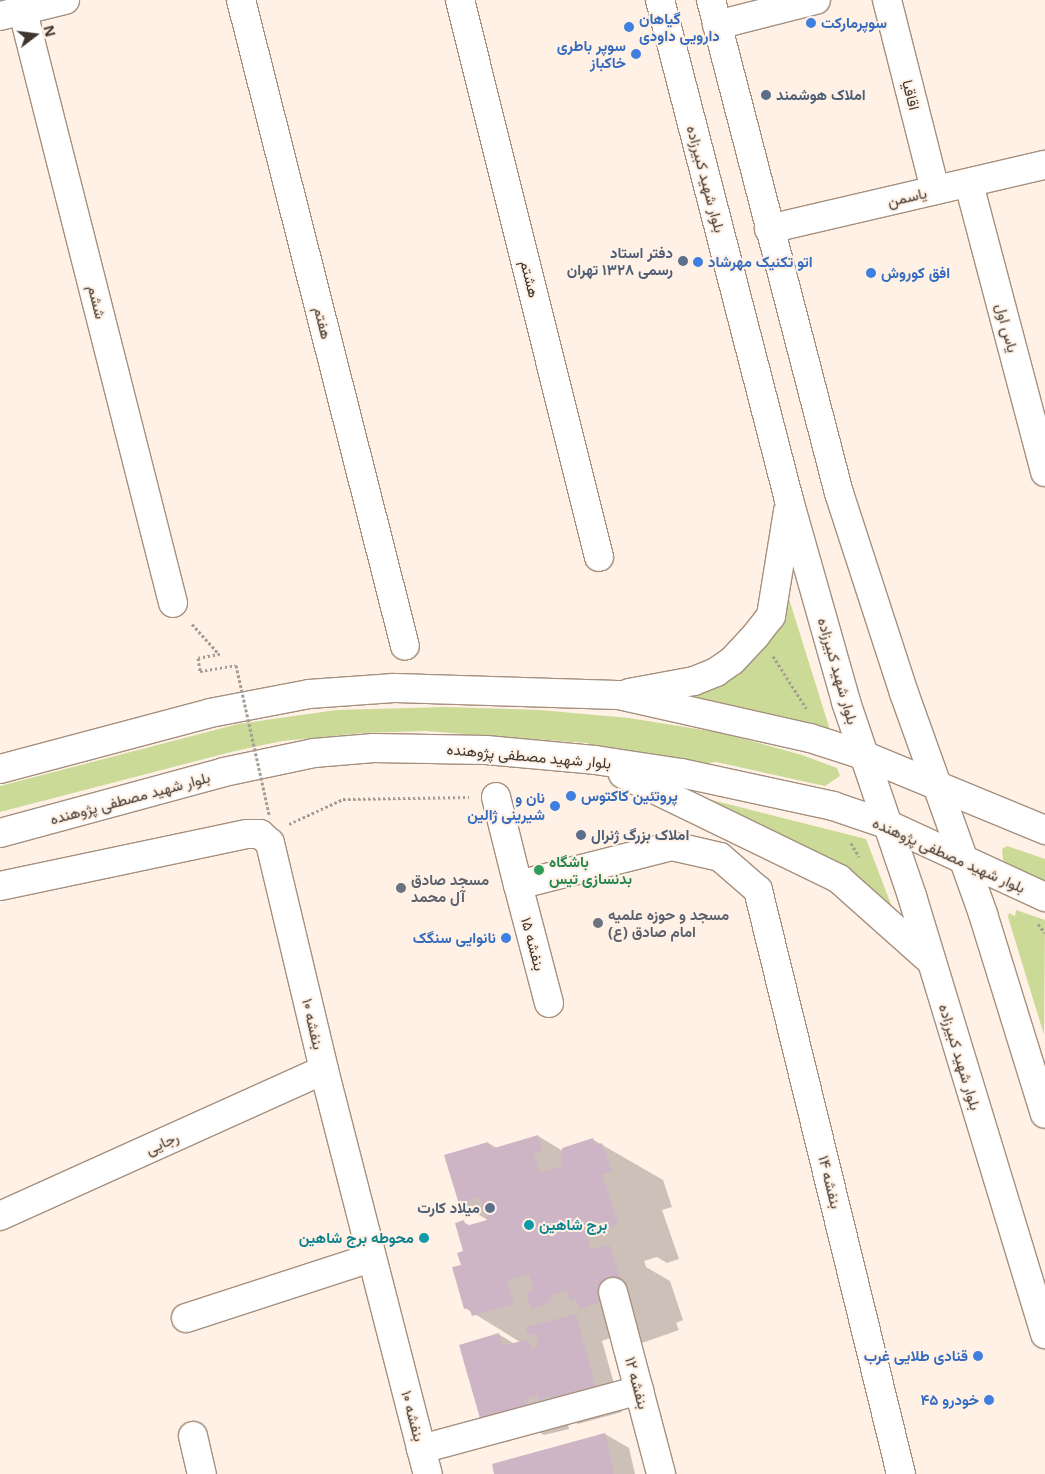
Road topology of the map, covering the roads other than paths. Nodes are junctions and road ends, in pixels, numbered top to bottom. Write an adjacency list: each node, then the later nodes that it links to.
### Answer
1 (65, 0): 7 (street)
2 (241, 0): 17 (street, هفتم)
3 (460, 0): 15 (street, هشتم)
4 (660, 0): 14 (street, بلوار شهید کبیرزاده)
5 (816, 0): 8 (street)
6 (887, 0): 11 (street, اقاقیا)
7 (14, 9): 16 (street, ششم)
8 (714, 13): 12 (street)
9 (1045, 165): 10 (street, یاسمن)
10 (969, 184): 11 (street, یاسمن); 13 (street, یاس اول)
11 (935, 190): 12 (street, یاسمن)
12 (769, 230): 22 (street)
13 (1045, 472)
14 (789, 500): 18 (street); 19 (street, بلوار شهید کبیرزاده)
15 (599, 557)
16 (173, 603)
17 (405, 646)
18 (619, 695): 19 (street); 21 (street)
19 (863, 755): 22 (street); 24 (street, بلوار شهید کبیرزاده)
20 (595, 760): 24 (street, بلوار شهید مصطفی پژوهنده); 26 (street, بلوار شهید مصطفی پژوهنده); 31 (street)
21 (0, 769)
22 (937, 784): 25 (street); 27 (street)
23 (496, 797): 28 (street, بنفشه ۱۵)
24 (888, 825): 27 (street, بلوار شهید مصطفی پژوهنده); 31 (street, بلوار شهید کبیرزاده)
25 (1045, 830)
26 (0, 832)
27 (965, 862): 30 (street, بلوار شهید مصطفی پژوهنده); 34 (street)
28 (518, 885): 32 (street, بنفشه ۱۵); 45 (street, بنفشه ۱۴)
29 (0, 886): 33 (street, بنفشه ۱۰)
30 (1045, 897)
31 (931, 961): 39 (street, بلوار شهید کبیرزاده)
32 (549, 1003)
33 (324, 1070): 35 (street, رجایی); 36 (street, بنفشه ۱۰)
34 (1045, 1114)
35 (0, 1216)
36 (371, 1258): 38 (street); 42 (street, بنفشه ۱۰)
37 (613, 1292): 40 (street, بنفشه ۱۲)
38 (186, 1318)
39 (1045, 1334)
40 (639, 1390): 42 (street); 44 (street, بنفشه ۱۲)
41 (194, 1436): 43 (street)
42 (424, 1462)
43 (202, 1474)
44 (661, 1474)
45 (901, 1474)

